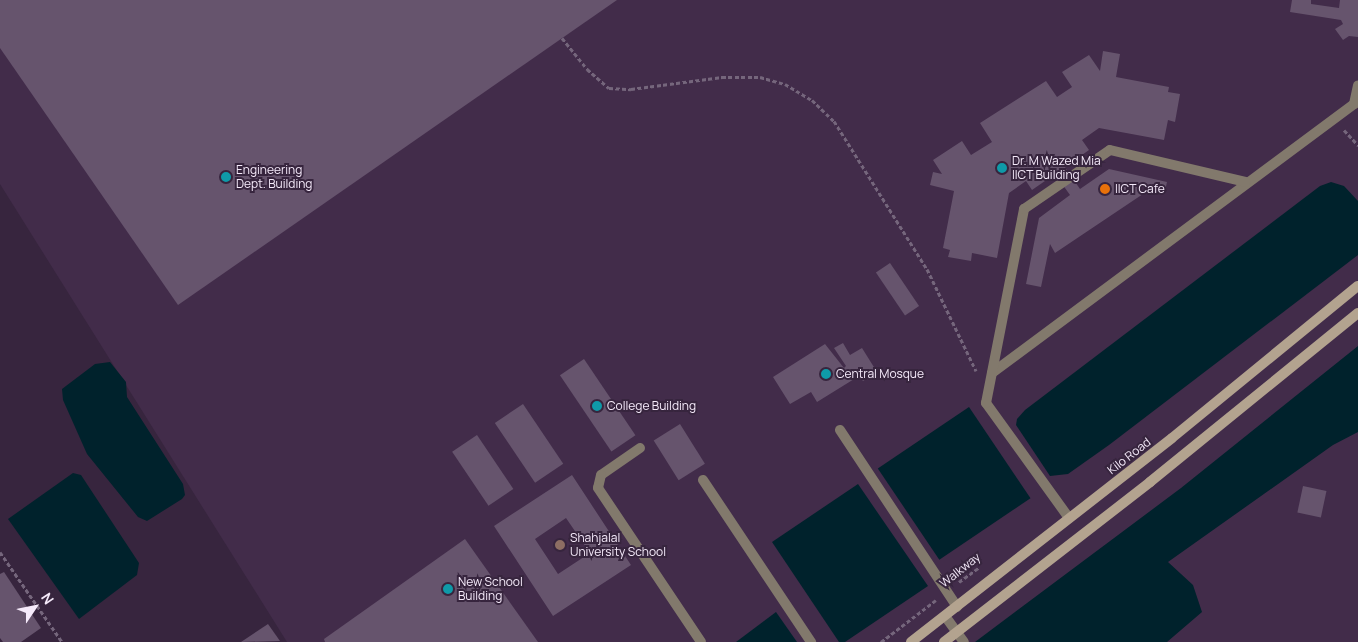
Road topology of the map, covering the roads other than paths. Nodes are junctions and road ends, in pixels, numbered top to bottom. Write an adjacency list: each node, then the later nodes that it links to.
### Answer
1 (1358, 85): 2 (lane)
2 (1246, 182): 5 (lane); 5 (lane)
3 (1358, 286): 9 (street, Kilo Road)
4 (1358, 313): 12 (street)
5 (992, 374): 9 (lane)
6 (840, 430): 10 (lane)
7 (640, 448): 13 (lane)
8 (702, 480): 14 (lane)
9 (1069, 518): 10 (street, Kilo Road)
10 (957, 607): 11 (street, Kilo Road)
11 (945, 616): 12 (lane); 15 (street, Kilo Road)
12 (957, 632): 16 (street); 17 (lane)
13 (701, 642)
14 (811, 642)
15 (911, 642)
16 (944, 642)
17 (964, 642)

